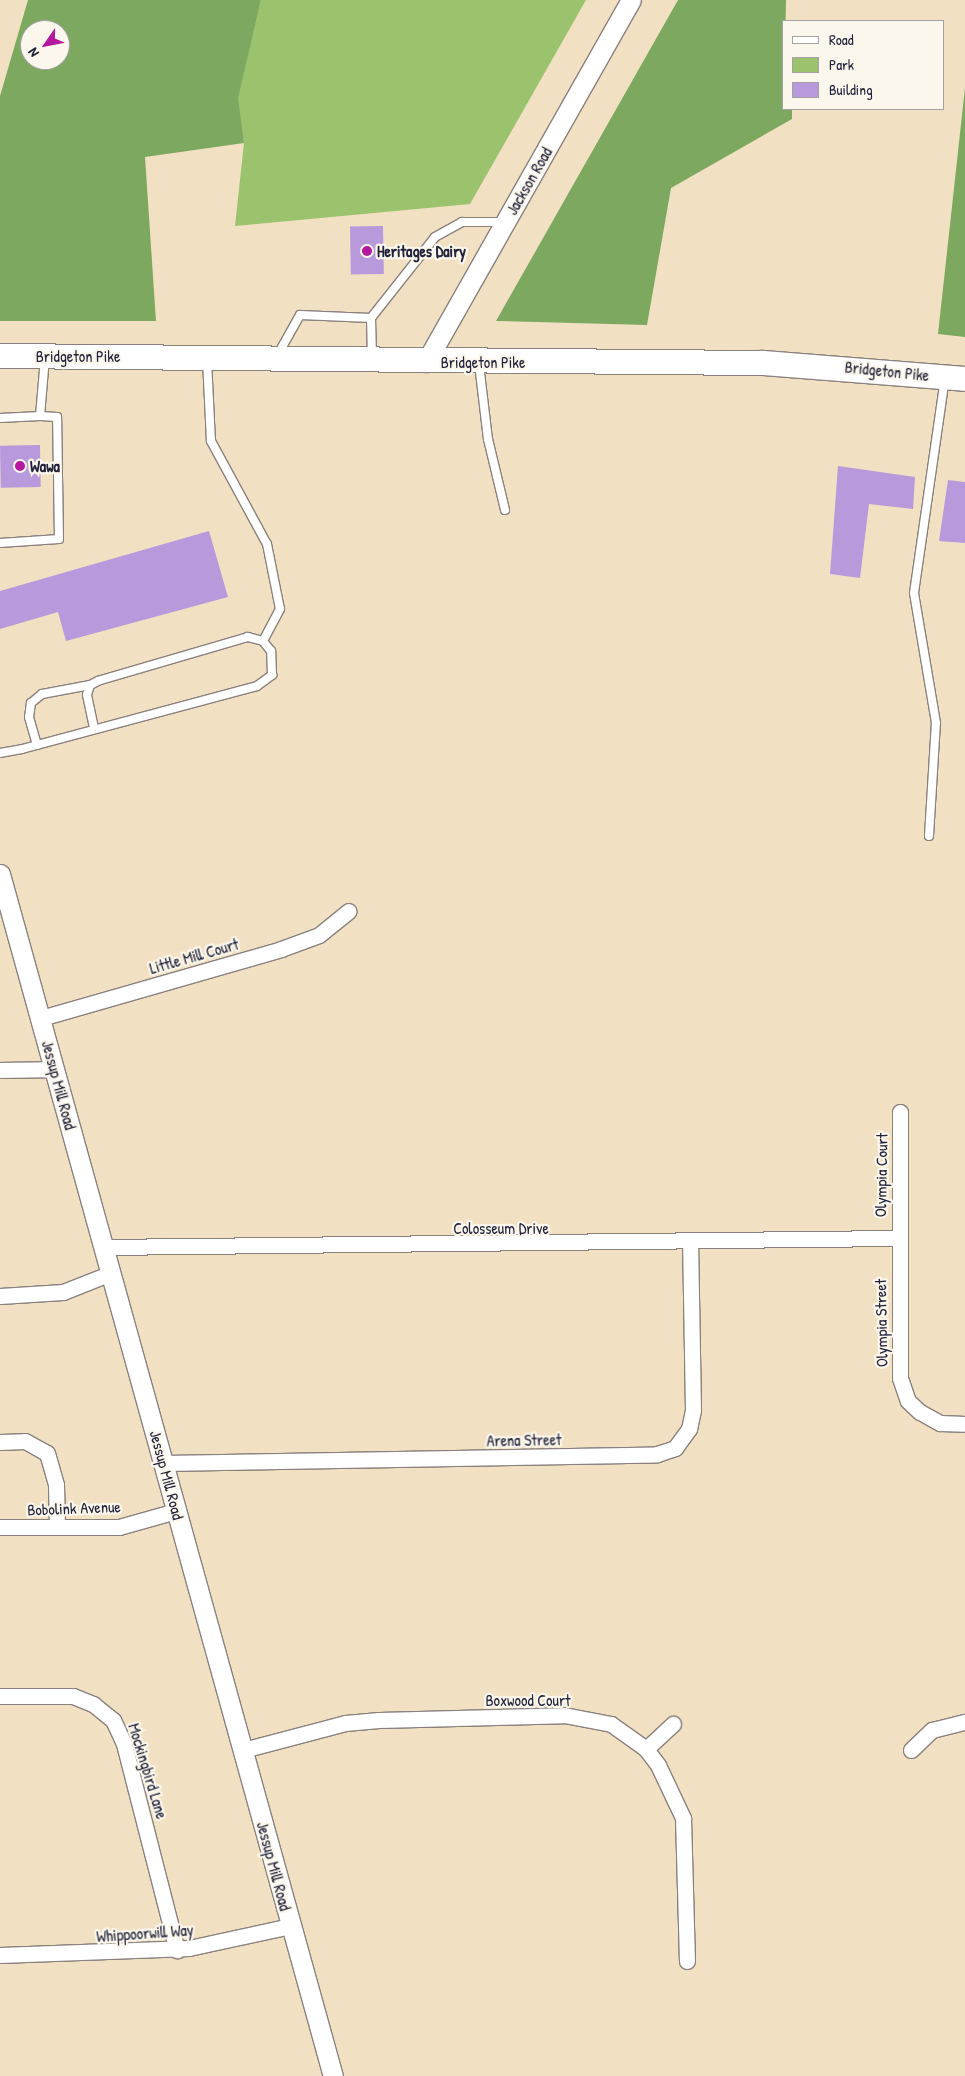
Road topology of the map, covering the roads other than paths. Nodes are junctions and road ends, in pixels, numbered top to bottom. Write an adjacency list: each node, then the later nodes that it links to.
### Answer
1 (631, 0): 2 (street, Jackson Road)
2 (506, 222): 3 (lane); 9 (street, Jackson Road)
3 (371, 318): 7 (lane); 8 (lane)
4 (0, 356): 5 (main road, Bridgeton Pike)
5 (45, 356): 6 (main road, Bridgeton Pike); 12 (lane)
6 (207, 358): 7 (main road, Bridgeton Pike); 16 (lane)
7 (276, 359): 8 (main road, Bridgeton Pike)
8 (372, 361): 9 (main road, Bridgeton Pike)
9 (426, 362): 10 (main road, Bridgeton Pike)
10 (479, 362): 11 (main road, Bridgeton Pike); 14 (lane)
11 (955, 378): 21 (lane)
12 (40, 416): 13 (lane); 15 (lane)
13 (0, 418)
14 (505, 510)
15 (0, 543)
16 (263, 641): 17 (lane); 18 (lane)
17 (90, 685): 18 (lane); 19 (lane)
18 (94, 730): 19 (lane)
19 (37, 745): 20 (lane)
20 (0, 753)
21 (929, 836)
22 (0, 874): 24 (street, Jessup Mill Road)
23 (349, 911): 24 (street, Little Mill Court)
24 (41, 1018): 25 (street, Jessup Mill Road)
25 (55, 1069): 26 (street); 30 (street, Jessup Mill Road)
26 (0, 1070)
27 (900, 1112): 28 (street, Olympia Court)
28 (898, 1238): 29 (street, Colosseum Drive); 33 (street, Olympia Street)
29 (690, 1244): 30 (street, Colosseum Drive); 35 (street, Arena Street)
30 (104, 1247): 31 (street, Jessup Mill Road)
31 (111, 1274): 32 (street); 35 (street, Jessup Mill Road)
32 (0, 1296)
33 (965, 1424)
34 (0, 1442): 37 (street)
35 (164, 1463): 36 (street, Jessup Mill Road)
36 (176, 1510): 37 (street, Bobolink Avenue); 43 (street, Jessup Mill Road)
37 (57, 1526): 38 (street, Bobolink Avenue)
38 (0, 1527)
39 (0, 1696): 46 (street, Mockingbird Lane)
40 (965, 1722): 44 (street)
41 (673, 1724): 42 (street)
42 (646, 1749): 43 (street, Boxwood Court); 48 (street, Boxwood Court)
43 (243, 1750): 45 (street, Jessup Mill Road)
44 (911, 1750)
45 (290, 1926): 46 (street, Whippoorwill Way); 49 (street, Jessup Mill Road)
46 (177, 1950): 47 (street, Whippoorwill Way)
47 (0, 1955)
48 (687, 1961)
49 (333, 2076)

